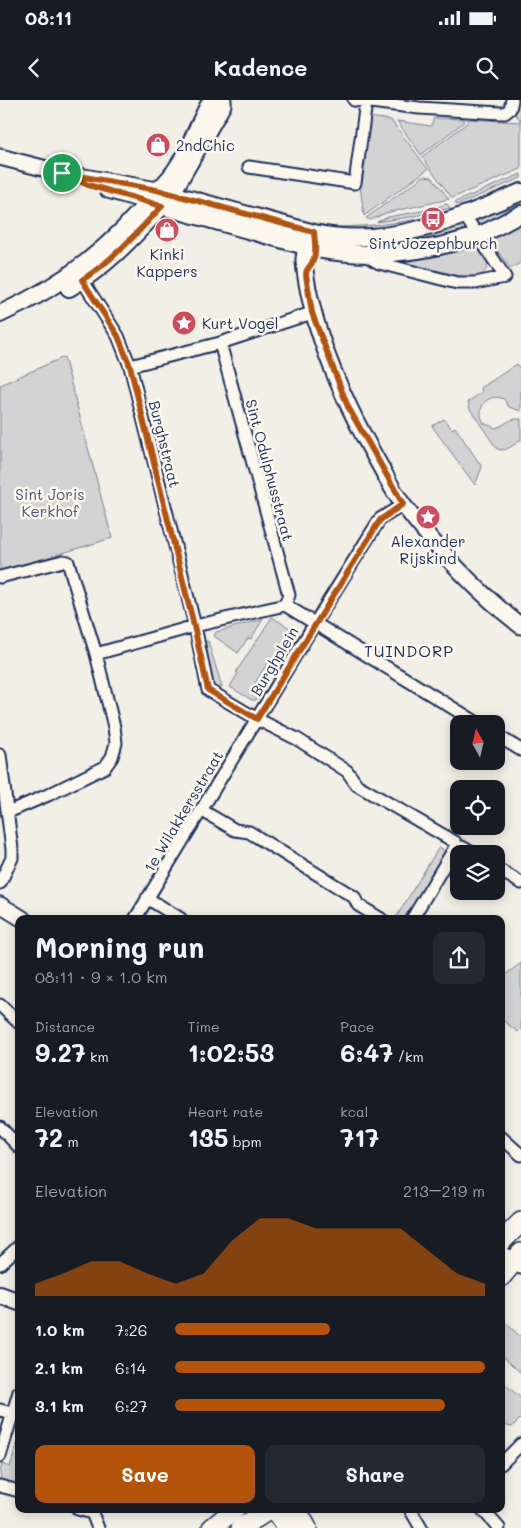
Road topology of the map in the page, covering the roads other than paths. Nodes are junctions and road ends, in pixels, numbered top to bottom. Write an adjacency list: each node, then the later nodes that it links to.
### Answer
1 (210, 100): 10 (street)
2 (223, 100): 10 (street)
3 (354, 100): 4 (street)
4 (366, 102): 5 (street); 8 (street)
5 (420, 104): 6 (street)
6 (511, 105)
7 (0, 156): 10 (street)
8 (249, 168)
9 (521, 192): 12 (main road)
10 (159, 198): 14 (main road); 16 (main road); 18 (main road)
11 (521, 214): 13 (main road)
12 (465, 216): 13 (street); 14 (main road)
13 (478, 235): 15 (main road); 15 (street)
14 (312, 243): 15 (main road); 17 (street)
15 (365, 255)
16 (82, 280): 19 (main road); 21 (street, Burghstraat)
17 (312, 313): 20 (street); 22 (street)
18 (0, 314)
19 (0, 323)
20 (220, 344): 21 (street); 24 (street, Sint Odulphusstraat)
21 (130, 366): 26 (street, Burghstraat)
22 (403, 504): 25 (street); 27 (street)
23 (0, 577): 28 (street)
24 (285, 605): 25 (street, Burghplein); 26 (street, Burghplein)
25 (314, 624): 29 (street); 30 (street, Burghplein)
26 (194, 626): 28 (street); 30 (street, Burghplein)
27 (521, 626)
28 (96, 654): 35 (street)
29 (464, 715)
30 (257, 719): 34 (street, 1e Wilakkersstraat); 36 (street)
31 (505, 740): 32 (street)
32 (521, 750)
33 (0, 755): 35 (street)
34 (201, 810): 41 (street, 1e Wilakkersstraat); 46 (street)
35 (8, 812): 40 (street)
36 (457, 845)
37 (450, 856): 47 (street)
38 (505, 872): 39 (street)
39 (519, 878)
40 (0, 883)
41 (147, 898): 44 (street, 1e Wilakkersstraat); 45 (street)
42 (0, 905): 43 (street)
43 (16, 915)
44 (137, 915)
45 (175, 915)
46 (374, 915)
47 (414, 915)
48 (0, 1005): 49 (street)
49 (15, 1019)
50 (0, 1127): 52 (street)
51 (505, 1141): 53 (street)
52 (15, 1143)
53 (521, 1155)
54 (521, 1222): 56 (main road)
55 (15, 1250): 57 (street)
56 (511, 1250): 58 (main road)
57 (0, 1264)
58 (505, 1266)
59 (0, 1410): 60 (street)
60 (15, 1414)
61 (15, 1417): 63 (street)
62 (520, 1446): 64 (street)
63 (0, 1456)
64 (505, 1460)
65 (0, 1486): 66 (street)
66 (15, 1490)
67 (93, 1513): 75 (street)
68 (230, 1513): 74 (main road)
69 (265, 1513): 76 (main road)
70 (275, 1513): 77 (main road)
71 (298, 1513): 78 (main road)
72 (412, 1513): 79 (street)
73 (486, 1513): 80 (street)
74 (212, 1527)
75 (98, 1528)
76 (241, 1528)
77 (292, 1528)
78 (307, 1528)
79 (421, 1528)
80 (499, 1528)

